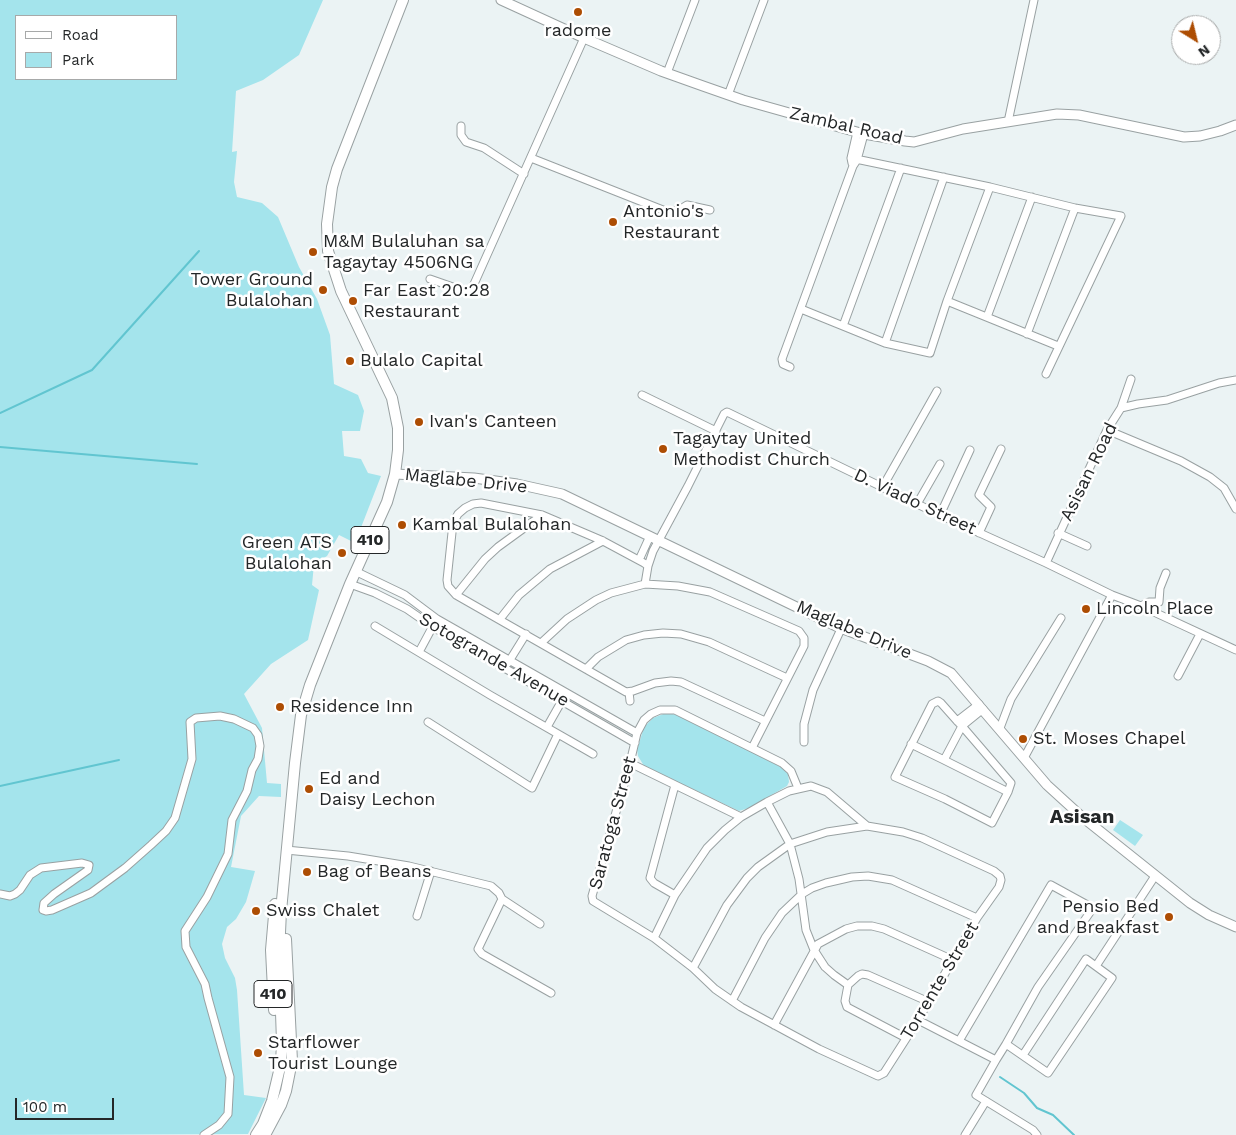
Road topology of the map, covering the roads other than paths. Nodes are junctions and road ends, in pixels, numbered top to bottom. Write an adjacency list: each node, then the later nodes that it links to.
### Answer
1 (403, 0): 42 (main road, 410)
2 (501, 0): 6 (main road, Zambal Road)
3 (695, 0): 7 (street)
4 (764, 0): 8 (street)
5 (1034, 0): 9 (street)
6 (584, 38): 7 (main road, Zambal Road); 13 (street)
7 (667, 73): 8 (main road, Zambal Road)
8 (728, 95): 12 (main road, Zambal Road)
9 (1008, 122): 10 (main road, Zambal Road); 12 (main road, Zambal Road)
10 (1236, 125)
11 (461, 126): 16 (street)
12 (860, 133): 14 (street)
13 (531, 158): 16 (street); 21 (street)
14 (854, 161): 15 (street); 24 (street)
15 (901, 168): 17 (street); 26 (street)
16 (524, 174): 22 (street)
17 (944, 177): 18 (street); 28 (street)
18 (990, 187): 19 (street); 23 (street)
19 (1032, 197): 20 (street); 25 (street)
20 (1075, 208): 27 (street); 29 (street)
21 (710, 210)
22 (430, 279)
23 (947, 301): 25 (street); 28 (street)
24 (801, 309): 26 (street); 30 (street)
25 (987, 317): 27 (street)
26 (843, 326): 28 (street)
27 (1027, 334): 29 (street)
28 (885, 342)
29 (1058, 346): 31 (street)
30 (790, 368)
31 (1046, 374)
32 (1131, 379): 36 (street)
33 (1236, 380): 36 (street, Asisan Road)
34 (937, 391): 43 (street)
35 (642, 396): 38 (street)
36 (1121, 408): 37 (street, Asisan Road)
37 (1107, 430): 45 (street); 49 (street, Asisan Road)
38 (716, 431): 43 (street, D. Viado Street); 51 (street, D. Viado Street)
39 (1001, 449): 48 (street)
40 (970, 450): 47 (street)
41 (940, 464): 44 (street)
42 (395, 474): 50 (main road, Maglabe Drive); 57 (main road, 410)
43 (882, 488): 44 (street, D. Viado Street)
44 (917, 504): 47 (street, D. Viado Street)
45 (1236, 509)
46 (542, 515): 52 (street); 62 (street); 62 (street)
47 (940, 515): 48 (street, D. Viado Street)
48 (979, 533): 55 (street, D. Viado Street)
49 (1058, 533): 53 (street); 55 (street, Asisan Road)
50 (650, 536): 51 (main road, Maglabe Drive); 54 (street)
51 (660, 540): 56 (street, D. Viado Street); 73 (main road, Maglabe Drive)
52 (603, 541): 54 (street); 70 (street)
53 (1087, 546)
54 (639, 560): 56 (street)
55 (1046, 562): 63 (street, D. Viado Street)
56 (648, 566): 60 (street, D. Viado Street)
57 (356, 572): 59 (main road, 410); 61 (street, Sotogrande Avenue)
58 (1166, 573): 66 (street)
59 (350, 584): 65 (street, Sotogrande Avenue); 111 (main road, 410)
60 (644, 584): 76 (street); 83 (street)
61 (398, 592): 64 (street, Sotogrande Avenue); 65 (street)
62 (456, 595): 70 (street)
63 (1112, 595): 66 (street, D. Viado Street); 101 (street)
64 (412, 600): 67 (street); 69 (street, Sotogrande Avenue)
65 (393, 602): 67 (street, Sotogrande Avenue)
66 (1141, 606): 75 (street, D. Viado Street)
67 (407, 609): 72 (street, Sotogrande Avenue)
68 (1061, 618): 93 (street)
69 (437, 619): 72 (street); 79 (street, Sotogrande Avenue)
70 (500, 619): 74 (street)
71 (375, 626): 78 (street)
72 (433, 627): 78 (street); 80 (street, Sotogrande Avenue)
73 (841, 629): 88 (main road, Maglabe Drive); 96 (street)
74 (526, 634): 76 (street); 79 (street)
75 (1200, 634): 77 (street, D. Viado Street); 82 (street)
76 (541, 643): 81 (street)
77 (1236, 650)
78 (419, 652): 92 (street)
79 (510, 660): 80 (street); 84 (street, Sotogrande Avenue)
80 (505, 668): 86 (street, Sotogrande Avenue)
81 (586, 669): 83 (street); 85 (street)
82 (1178, 676)
83 (787, 678): 89 (street)
84 (567, 692): 86 (street); 94 (street, Sotogrande Avenue)
85 (630, 692): 87 (street); 89 (street)
86 (562, 700): 92 (street); 97 (street, Sotogrande Avenue)
87 (630, 701)
88 (981, 707): 91 (street); 93 (main road, Maglabe Drive)
89 (765, 721): 99 (street)
90 (428, 722): 95 (street)
91 (959, 723): 98 (street); 102 (street); 106 (street)
92 (546, 727): 95 (street)
93 (1000, 728): 101 (main road, Maglabe Drive)
94 (638, 732): 97 (street, Saratoga Street); 99 (street, Saratoga Street)
95 (558, 734): 100 (street)
96 (804, 742)
97 (635, 743): 103 (street, Saratoga Street)
98 (911, 744): 102 (street); 106 (street)
99 (752, 748): 105 (street, Saratoga Street)
100 (593, 754)
101 (1024, 758): 113 (main road, Maglabe Drive)
102 (944, 760): 106 (street)
103 (630, 763): 104 (street); 122 (street, Saratoga Street)
104 (675, 785): 108 (street); 116 (street)
105 (798, 788): 107 (street); 109 (street)
106 (1008, 792)
107 (767, 802): 108 (street); 110 (street)
108 (742, 817): 116 (street)
109 (867, 826): 110 (street); 119 (street, Torrente Street)
110 (790, 844): 115 (street); 126 (street)
111 (286, 850): 112 (street); 142 (main road, 410); 143 (main road); 144 (main road, 410)
112 (430, 871): 117 (street); 118 (street)
113 (1155, 876): 121 (main road, Maglabe Drive); 125 (street)
114 (0, 894): 141 (street)
115 (802, 894): 119 (street); 123 (street); 129 (street)
116 (676, 895): 122 (street)
117 (502, 899): 120 (street); 128 (street)
118 (417, 916)
119 (978, 918): 124 (street, Torrente Street)
120 (540, 924)
121 (1236, 927)
122 (654, 938): 126 (street, Saratoga Street)
123 (814, 950): 124 (street); 127 (street); 132 (street)
124 (954, 960): 130 (street, Torrente Street)
125 (1096, 966): 136 (street); 136 (street)
126 (693, 968): 129 (street, Saratoga Street)
127 (848, 985): 130 (street); 133 (street)
128 (551, 992)
129 (732, 1000): 132 (street, Saratoga Street)
130 (929, 1002): 131 (street, Torrente Street)
131 (918, 1020): 133 (street, Torrente Street); 134 (street)
132 (774, 1026): 138 (street, Saratoga Street)
133 (906, 1038): 138 (street, Torrente Street)
134 (959, 1041): 135 (street); 137 (street)
135 (1006, 1044): 136 (street); 137 (street)
136 (1023, 1055)
137 (996, 1060): 139 (street)
138 (874, 1076)
139 (986, 1101): 140 (street); 145 (street)
140 (1033, 1133)
141 (204, 1135)
142 (250, 1135)
143 (256, 1135)
144 (265, 1135)
145 (965, 1135)

